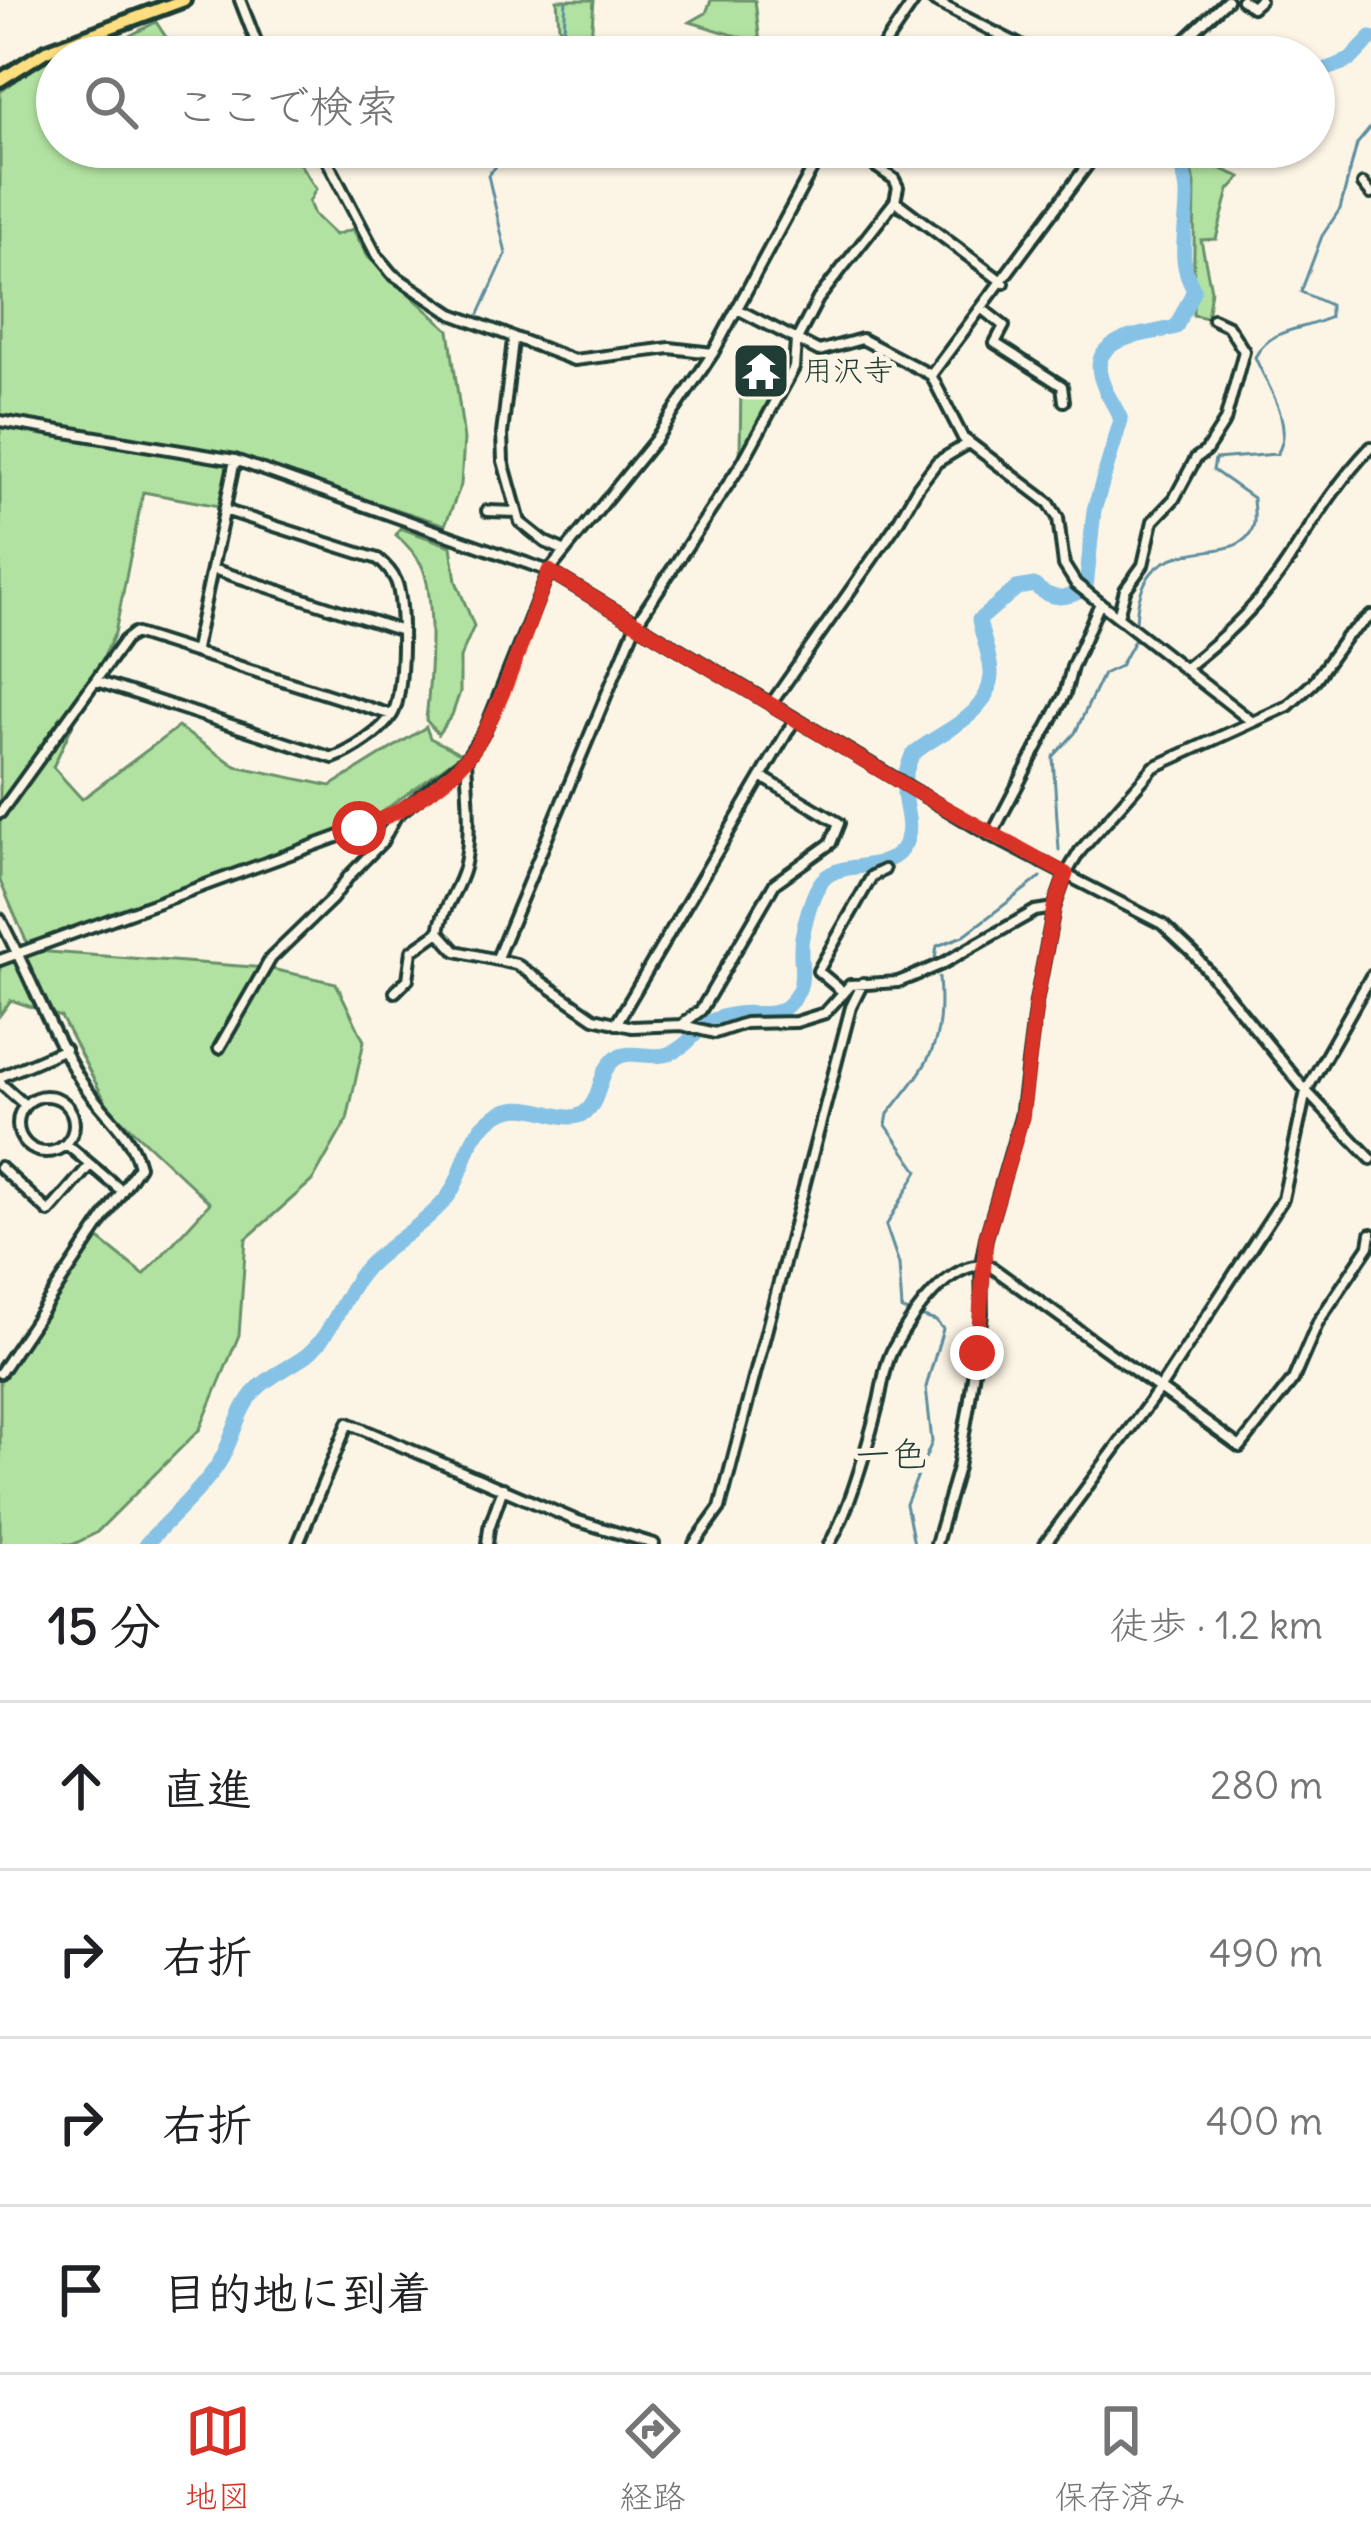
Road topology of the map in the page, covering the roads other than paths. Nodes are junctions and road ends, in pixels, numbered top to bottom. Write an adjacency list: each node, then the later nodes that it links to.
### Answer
1 (184, 0): 8 (main road)
2 (240, 0): 9 (street)
3 (915, 0): 10 (street)
4 (932, 0): 11 (street)
5 (1227, 0): 12 (street)
6 (1242, 0): 7 (street)
7 (1260, 0)
8 (83, 36)
9 (254, 36)
10 (890, 36)
11 (1002, 36)
12 (1189, 36)
13 (36, 59): 14 (main road)
14 (0, 80)
15 (330, 168): 26 (street)
16 (813, 168): 24 (street)
17 (878, 168): 21 (street)
18 (1086, 168): 22 (street)
19 (1363, 184): 20 (street)
20 (1371, 194)
21 (895, 201): 22 (street); 27 (street)
22 (1004, 283): 23 (street)
23 (981, 308): 29 (street); 30 (street)
24 (739, 310): 27 (street); 28 (street)
25 (1213, 319): 42 (street)
26 (513, 340): 28 (street); 37 (street)
27 (796, 341): 29 (street); 44 (street)
28 (712, 353): 38 (street)
29 (931, 375): 32 (street)
30 (1064, 401)
31 (0, 421): 34 (street)
32 (969, 443): 41 (street); 49 (street)
33 (1371, 447): 47 (street)
34 (235, 460): 35 (street); 40 (street)
35 (224, 510): 39 (street); 45 (street)
36 (488, 511): 37 (street)
37 (518, 512): 38 (street)
38 (563, 550): 40 (street)
39 (212, 569): 45 (street); 46 (street)
40 (549, 571): 44 (street); 53 (street)
41 (1096, 600): 42 (street); 57 (street)
42 (1118, 616): 47 (street)
43 (1371, 616): 52 (street)
44 (636, 624): 49 (street); 64 (street)
45 (400, 630): 50 (street)
46 (195, 650): 48 (street); 50 (street)
47 (1185, 668): 52 (street)
48 (96, 681): 50 (street); 55 (street)
49 (771, 704): 51 (street)
50 (392, 715)
51 (795, 719): 54 (street); 57 (street)
52 (1251, 721): 59 (street)
53 (466, 759): 56 (street); 62 (street)
54 (762, 777): 70 (street); 71 (street)
55 (0, 813)
56 (397, 815): 63 (street); 72 (street)
57 (992, 836): 59 (street)
58 (884, 870): 69 (street)
59 (1066, 874): 60 (street); 75 (street)
60 (1054, 908): 67 (street); 83 (street)
61 (0, 919): 63 (street)
62 (439, 932): 64 (street); 68 (street)
63 (20, 952): 65 (street); 73 (street)
64 (497, 958): 70 (street)
65 (0, 960)
66 (1371, 976): 75 (street)
67 (863, 983): 69 (street); 90 (street)
68 (395, 992)
69 (843, 992): 71 (street)
70 (616, 1024): 71 (street)
71 (685, 1026)
72 (219, 1048)
73 (65, 1049): 74 (street); 81 (street)
74 (0, 1080): 76 (street)
75 (1306, 1091): 78 (street); 85 (street)
76 (25, 1106): 77 (street); 77 (street)
77 (66, 1144): 79 (street)
78 (1371, 1159)
79 (90, 1165): 80 (street); 81 (street)
80 (0, 1168)
81 (122, 1191): 84 (street)
82 (1371, 1234): 85 (street)
83 (981, 1264): 85 (street); 91 (street); 92 (street)
84 (0, 1372)
85 (1160, 1388): 93 (street)
86 (503, 1488): 87 (street); 88 (street); 89 (street)
87 (298, 1544)
88 (488, 1544)
89 (653, 1544)
90 (694, 1544)
91 (830, 1544)
92 (936, 1544)
93 (1045, 1544)

